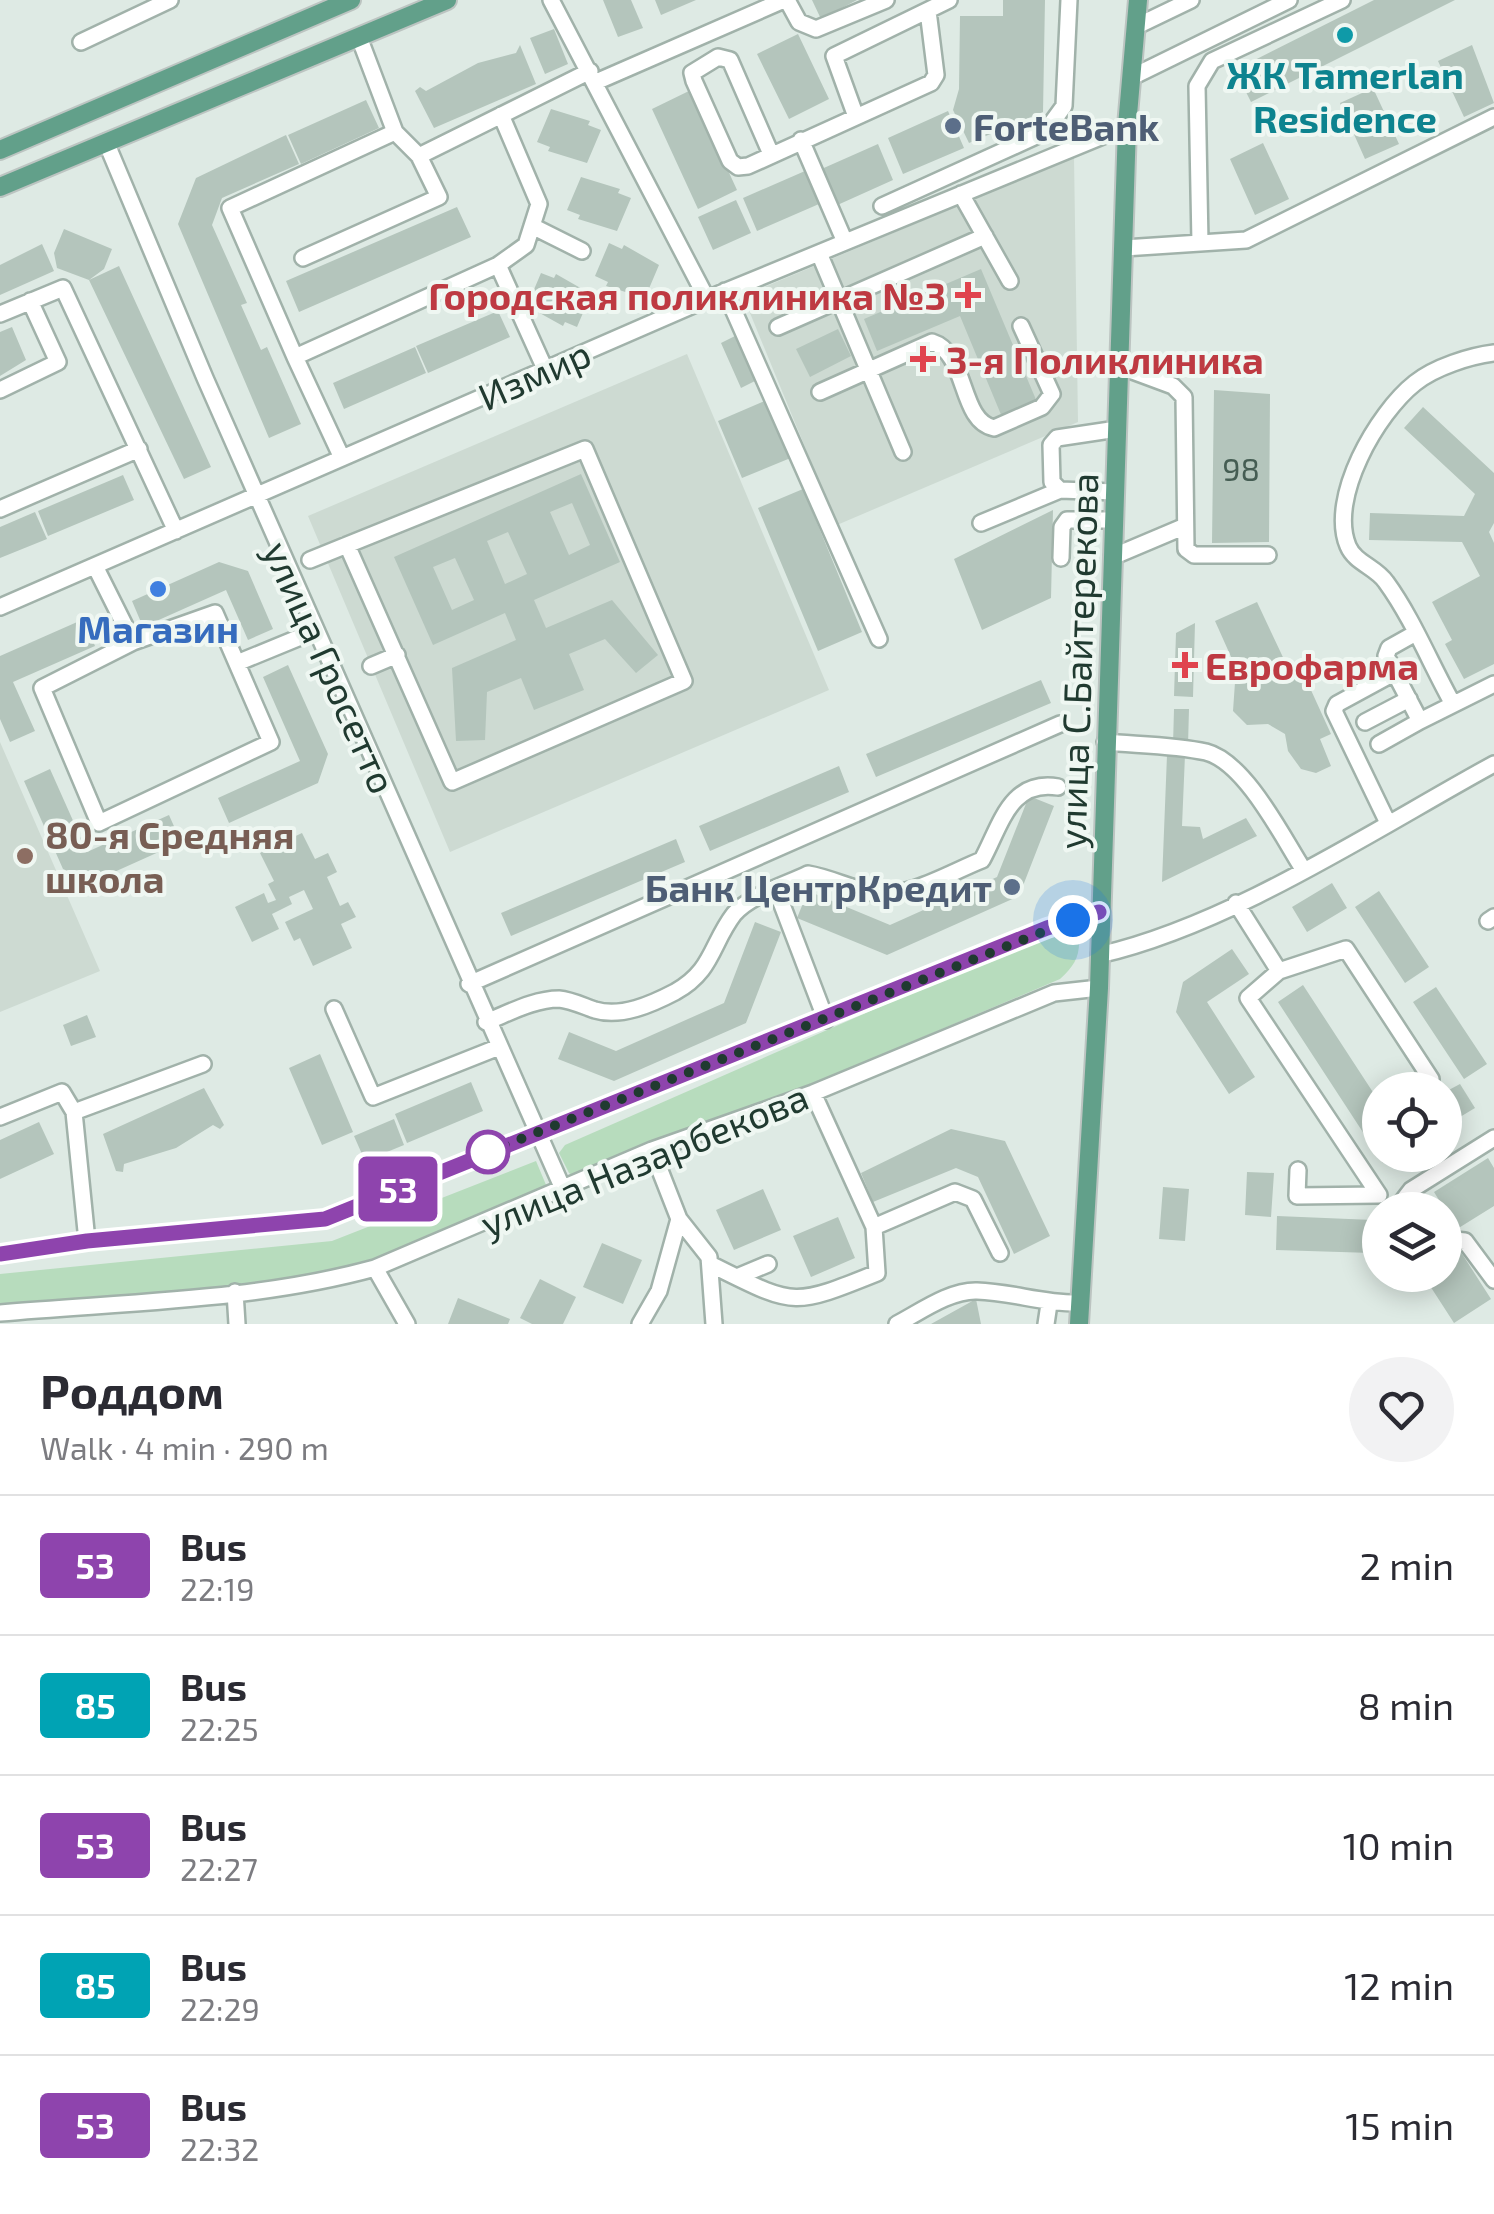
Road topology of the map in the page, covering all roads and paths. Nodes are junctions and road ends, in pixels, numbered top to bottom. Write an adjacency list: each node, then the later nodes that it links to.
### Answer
1 (170, 0): 16 (street)
2 (351, 0): 26 (main road)
3 (447, 0): 15 (main road)
4 (551, 0): 17 (street)
5 (785, 0): 6 (street); 17 (street)
6 (886, 0)
7 (950, 0): 13 (street)
8 (1069, 0): 31 (street)
9 (1138, 0): 14 (main road, улица С.Байтерекова)
10 (1191, 0): 14 (street)
11 (1288, 0): 18 (street)
12 (1342, 0): 35 (street)
13 (928, 11): 19 (street); 19 (street)
14 (1137, 26): 18 (main road, улица С.Байтерекова)
15 (359, 37): 23 (street); 25 (main road)
16 (81, 42)
17 (593, 76): 20 (street); 43 (street)
18 (1134, 76): 22 (main road, улица С.Байтерекова)
19 (855, 114): 24 (street)
20 (501, 115): 28 (street); 32 (street)
21 (1494, 117): 35 (street)
22 (1127, 126): 30 (street, Измир); 36 (main road, улица С.Байтерекова)
23 (394, 132): 28 (street); 50 (street)
24 (802, 140): 27 (street); 34 (street)
25 (106, 142): 29 (main road); 62 (street, улица Гросетто)
26 (0, 150)
27 (771, 154): 27 (street)
28 (419, 156): 39 (street)
29 (0, 187)
30 (961, 194): 33 (street); 34 (street, Измир)
31 (882, 206)
32 (532, 226): 37 (street); 40 (street)
33 (985, 236): 41 (street); 44 (street)
34 (845, 242): 38 (street, Измир)
35 (1200, 243): 36 (street)
36 (1124, 248): 51 (main road, улица С.Байтерекова)
37 (582, 251)
38 (819, 253): 42 (street, Измир); 44 (street)
39 (303, 258)
40 (498, 266): 50 (street); 52 (street)
41 (1010, 281)
42 (726, 292): 43 (street, Измир); 77 (street)
43 (707, 299): 52 (street, Измир)
44 (839, 300): 48 (street); 53 (street)
45 (30, 302): 46 (street); 54 (street); 57 (street)
46 (0, 314)
47 (1021, 326): 53 (street)
48 (778, 327)
49 (1494, 353): 76 (street)
50 (295, 357): 59 (street)
51 (1120, 366): 56 (main road, улица С.Байтерекова); 66 (street)
52 (546, 370): 59 (street, Измир)
53 (868, 370): 55 (street); 58 (street)
54 (0, 390)
55 (820, 392)
56 (1117, 430): 60 (street); 61 (main road, улица С.Байтерекова)
57 (139, 449): 63 (street); 67 (street)
58 (903, 452)
59 (342, 458): 62 (street, Измир)
60 (1060, 490): 61 (street); 65 (street)
61 (1115, 492): 64 (main road, улица С.Байтерекова)
62 (256, 496): 67 (street, Измир); 75 (street, улица Гросетто)
63 (0, 509)
64 (1114, 520): 70 (main road, улица С.Байтерекова); 71 (street)
65 (981, 523)
66 (1183, 526): 69 (street); 70 (street)
67 (176, 531): 73 (street, Измир)
68 (347, 545): 72 (street); 79 (street); 79 (street)
69 (1268, 555)
70 (1112, 557): 89 (main road, улица С.Байтерекова)
71 (1061, 558)
72 (310, 560)
73 (95, 566): 74 (street, Измир); 78 (street)
74 (0, 607)
75 (315, 630): 80 (street); 100 (street, улица Гросетто)
76 (1414, 634): 82 (street); 85 (street)
77 (879, 639)
78 (133, 642): 80 (street); 80 (street)
79 (397, 655): 81 (street)
80 (237, 662)
81 (371, 666)
82 (1394, 673): 84 (street); 93 (street)
83 (1494, 684): 85 (street)
84 (1408, 698): 86 (street); 87 (street)
85 (1453, 704): 86 (street)
86 (1420, 721): 90 (street)
87 (1365, 722)
88 (1060, 724): 100 (street)
89 (1106, 742): 94 (street); 97 (main road, улица С.Байтерекова)
90 (1379, 744)
91 (1494, 764): 93 (street)
92 (1058, 787): 95 (street)
93 (1388, 822): 94 (street)
94 (1303, 869): 96 (street)
95 (776, 889): 103 (street); 104 (street)
96 (1236, 903): 98 (street); 99 (street)
97 (1099, 912): 98 (main road, улица С.Байтерекова); 103 (street, улица Назарбекова)
98 (1100, 955): 101 (main road, улица С.Байтерекова)
99 (1279, 970): 107 (street); 114 (street)
100 (469, 984): 104 (street, улица Гросетто)
101 (1099, 988): 108 (street, улица Назарбекова); 129 (main road, улица С.Байтерекова)
102 (334, 1009): 105 (street)
103 (826, 1020): 111 (street, улица Назарбекова)
104 (486, 1022): 105 (street, улица Гросетто)
105 (499, 1047): 111 (street, улица Гросетто)
106 (203, 1064): 109 (street)
107 (1426, 1072)
108 (813, 1093): 113 (street, улица Назарбекова); 118 (street)
109 (74, 1112): 110 (street); 119 (street)
110 (0, 1117)
111 (539, 1132): 115 (street, улица Гросетто); 119 (street, улица Назарбекова)
112 (1494, 1138): 116 (street)
113 (652, 1150): 115 (street, улица Назарбекова); 117 (street)
114 (1298, 1170)
115 (563, 1190): 125 (street, улица Назарбекова)
116 (1410, 1192)
117 (679, 1219): 123 (street); 134 (street)
118 (874, 1227): 121 (street); 126 (street)
119 (87, 1241): 122 (street, улица Назарбекова)
120 (1462, 1241): 127 (street)
121 (1000, 1253)
122 (0, 1254)
123 (710, 1264): 126 (street); 135 (street)
124 (768, 1264): 126 (street)
125 (374, 1268): 128 (street, улица Назарбекова); 133 (street)
126 (737, 1277)
127 (1494, 1280)
128 (235, 1292): 131 (street, улица Назарбекова); 132 (street)
129 (1079, 1303): 130 (street); 138 (main road, улица С.Байтерекова)
130 (1049, 1304): 136 (street); 137 (street)
131 (0, 1313)
132 (236, 1324)
133 (407, 1324)
134 (640, 1324)
135 (714, 1324)
136 (897, 1324)
137 (1046, 1324)
138 (1078, 1324)

